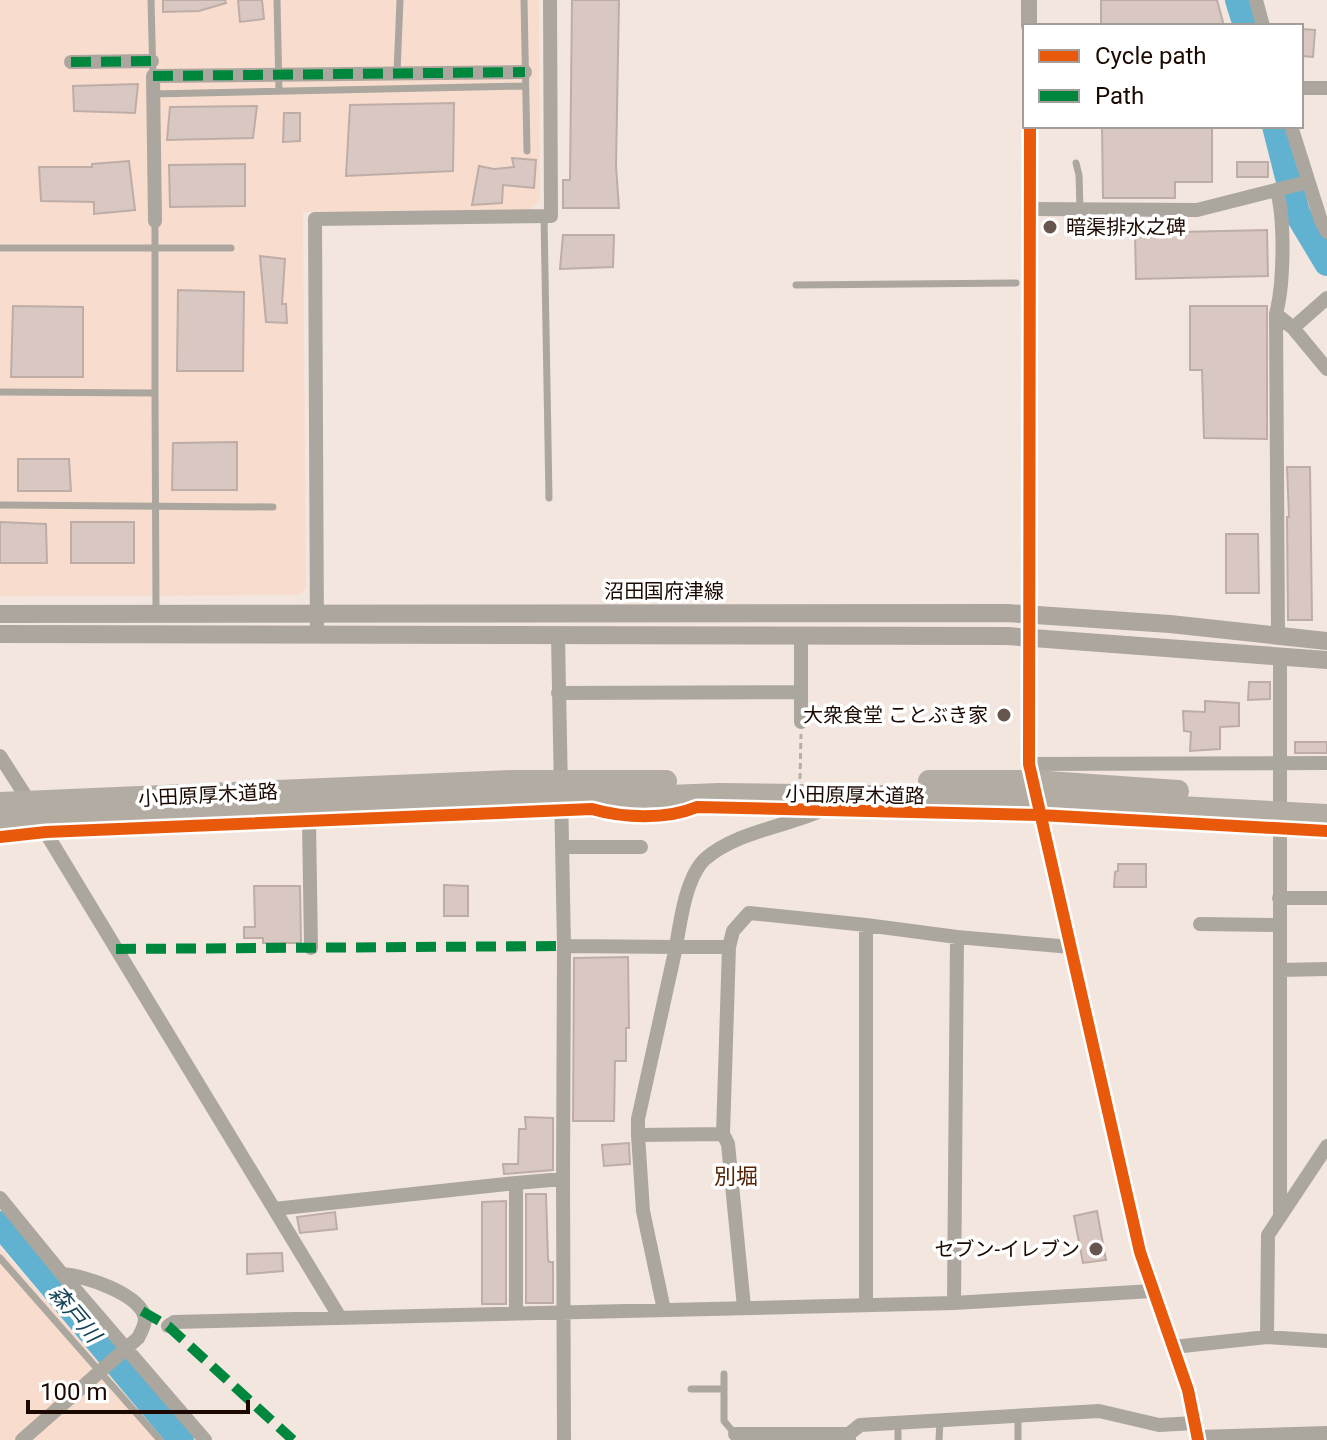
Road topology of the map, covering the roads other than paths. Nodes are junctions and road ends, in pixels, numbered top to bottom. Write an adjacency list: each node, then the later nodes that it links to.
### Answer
1 (151, 0): 11 (lane)
2 (277, 0): 14 (lane)
3 (400, 0): 13 (lane)
4 (524, 0): 12 (lane)
5 (550, 0): 26 (street)
6 (1029, 0): 8 (street)
7 (1256, 0): 9 (street)
8 (1029, 24)
9 (1262, 24)
10 (71, 62): 11 (street)
11 (152, 68): 14 (street); 17 (lane); 27 (street)
12 (525, 79): 13 (street); 20 (lane)
13 (397, 80): 14 (street)
14 (279, 83): 17 (lane)
15 (1303, 88): 16 (street)
16 (1327, 88)
17 (153, 94): 27 (lane)
18 (1030, 128): 24 (street)
19 (1292, 128): 22 (street)
20 (527, 151)
21 (1076, 163): 25 (lane)
22 (1308, 182): 23 (street); 28 (street)
23 (1277, 191): 25 (street); 35 (street)
24 (1031, 209): 25 (street); 47 (street)
25 (1080, 209)
26 (544, 216): 40 (lane); 44 (street)
27 (155, 221): 30 (lane)
28 (1327, 232)
29 (0, 248): 30 (lane)
30 (155, 248): 31 (lane); 39 (lane)
31 (231, 248)
32 (1016, 283): 33 (lane)
33 (796, 285)
34 (1327, 298): 36 (street)
35 (1276, 314): 36 (street); 52 (street)
36 (1293, 328): 37 (street)
37 (1327, 369)
38 (0, 392): 39 (lane)
39 (155, 393): 42 (lane)
40 (549, 498)
41 (0, 505): 42 (lane)
42 (156, 505): 43 (lane); 45 (lane)
43 (273, 507)
44 (317, 612): 45 (main road, 沼田国府津線); 47 (main road, 沼田国府津線); 49 (street)
45 (156, 613): 46 (main road, 沼田国府津線)
46 (0, 614)
47 (1029, 614): 52 (main road, 沼田国府津線); 53 (street)
48 (0, 634): 49 (main road)
49 (317, 635): 50 (main road)
50 (558, 636): 51 (main road); 58 (street)
51 (801, 636): 53 (main road); 57 (street)
52 (1278, 636): 54 (main road, 沼田国府津線)
53 (1029, 637): 55 (main road); 63 (street)
54 (1327, 641)
55 (1280, 656): 56 (main road); 61 (street)
56 (1327, 660)
57 (801, 692): 58 (street); 59 (street)
58 (558, 693): 67 (street)
59 (801, 722)
60 (0, 756): 74 (street)
61 (1278, 763): 62 (street); 63 (street); 72 (street)
62 (1327, 763)
63 (1029, 764): 68 (street)
64 (1327, 801): 65 (highway, 小田原厚木道路)
65 (0, 803)
66 (824, 809): 67 (street); 68 (street); 85 (street)
67 (563, 810): 71 (street); 76 (street)
68 (1040, 815): 72 (street); 87 (street)
69 (1327, 815): 70 (highway, 小田原厚木道路)
70 (0, 822)
71 (309, 822): 74 (street); 88 (street)
72 (1279, 826): 73 (street); 78 (street)
73 (1327, 831)
74 (46, 832): 75 (street); 97 (street)
75 (0, 837)
76 (564, 847): 77 (street); 84 (street)
77 (641, 847)
78 (1279, 898): 79 (street); 82 (street)
79 (1327, 898)
80 (1200, 924): 82 (street)
81 (866, 925): 83 (street); 86 (street); 103 (street)
82 (1279, 925): 90 (street)
83 (957, 937): 87 (street); 102 (street)
84 (564, 946): 85 (street); 94 (street)
85 (676, 947): 86 (street); 92 (street)
86 (729, 947): 91 (street)
87 (1071, 947): 101 (street)
88 (311, 948)
89 (1327, 969): 90 (street)
90 (1280, 970): 98 (street)
91 (723, 1134): 92 (street); 104 (street)
92 (638, 1135): 105 (street)
93 (1327, 1146): 98 (street)
94 (563, 1179): 95 (street); 106 (street)
95 (516, 1183): 97 (street); 107 (street)
96 (0, 1198): 100 (street)
97 (274, 1209): 108 (street)
98 (1280, 1217): 110 (street)
99 (0, 1258): 124 (lane)
100 (62, 1274): 123 (street); 125 (street)
101 (1152, 1291): 102 (street); 112 (street)
102 (954, 1303): 103 (street)
103 (866, 1304): 104 (street)
104 (744, 1307): 105 (street)
105 (664, 1310): 106 (street)
106 (563, 1312): 107 (street); 126 (street)
107 (516, 1313): 108 (street)
108 (339, 1316): 109 (street)
109 (168, 1326)
110 (1267, 1337): 111 (street); 112 (street)
111 (1327, 1341)
112 (1173, 1347): 121 (street)
113 (724, 1374): 115 (lane)
114 (691, 1389): 115 (lane)
115 (724, 1389): 120 (lane)
116 (1018, 1416): 117 (street); 121 (street); 129 (lane)
117 (940, 1421): 118 (street); 128 (lane)
118 (898, 1424): 122 (street); 127 (lane)
119 (1327, 1433): 121 (street)
120 (735, 1434): 122 (street)
121 (1197, 1434)
122 (849, 1437)
123 (22, 1440)
124 (160, 1440)
125 (205, 1440)
126 (564, 1440)
127 (898, 1440)
128 (939, 1440)
129 (1018, 1440)

